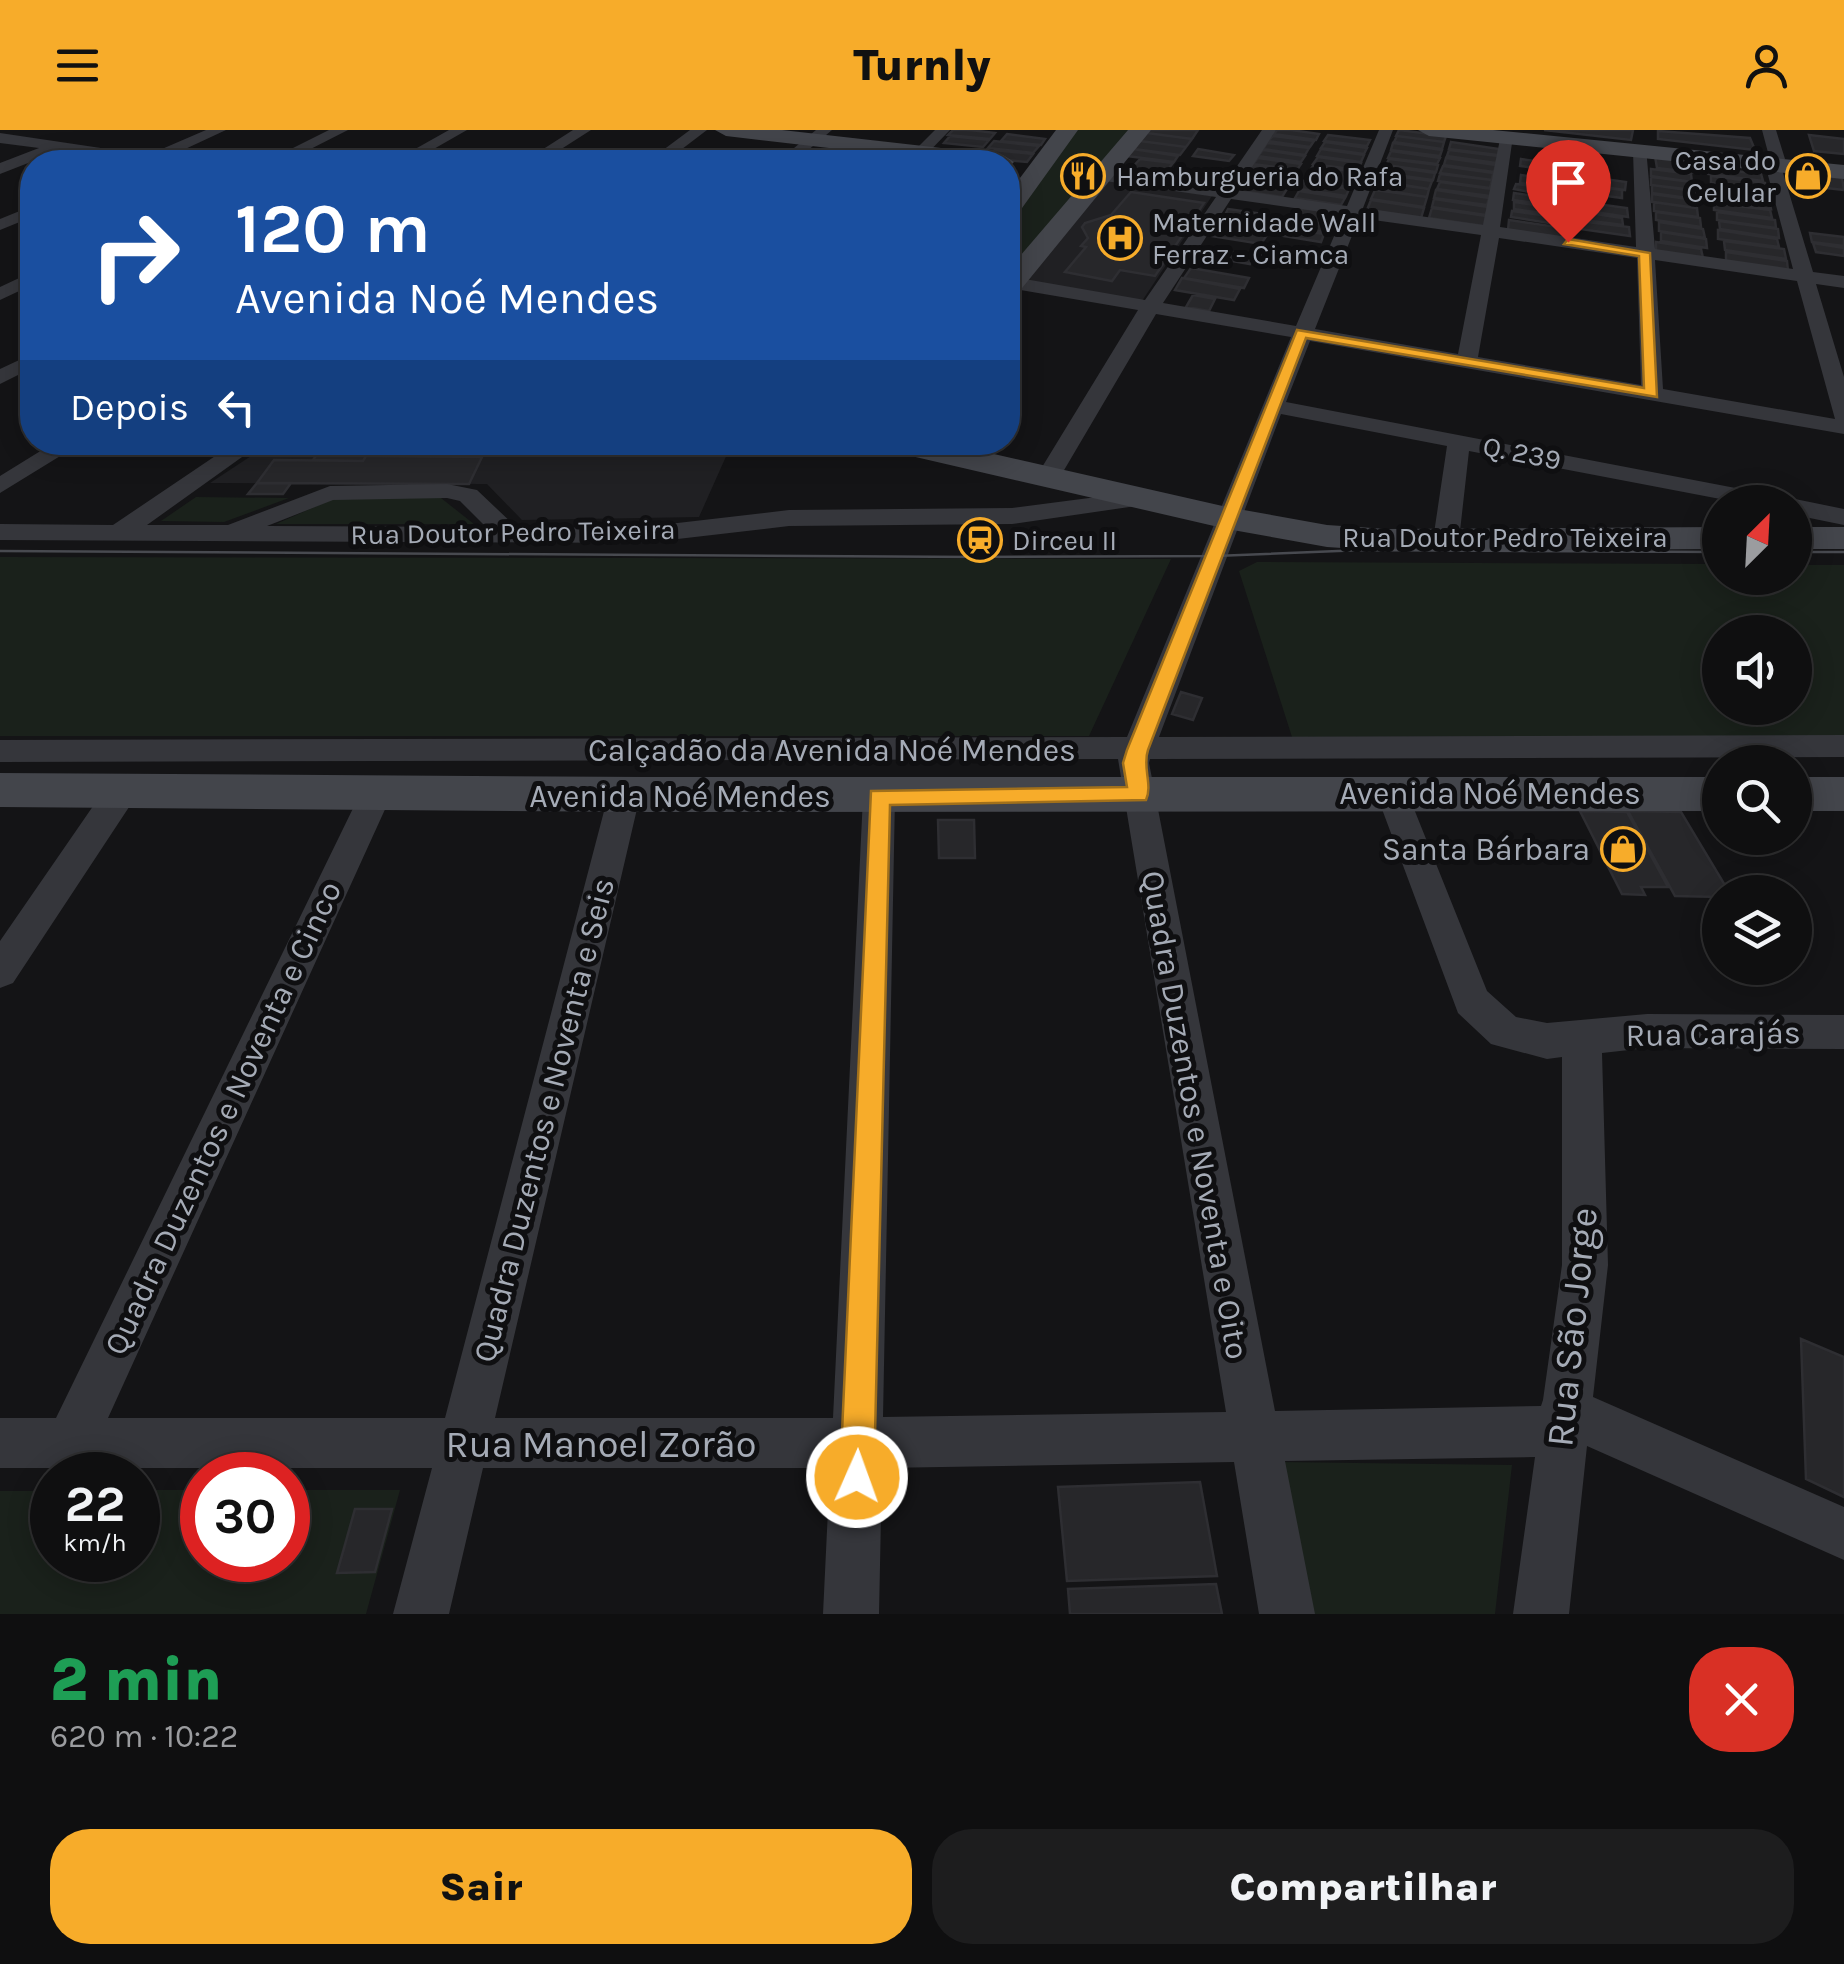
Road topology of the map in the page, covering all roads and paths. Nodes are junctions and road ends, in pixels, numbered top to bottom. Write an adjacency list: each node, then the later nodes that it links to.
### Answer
1 (219, 130): 22 (street)
2 (341, 130): 23 (street)
3 (460, 130): 24 (street)
4 (584, 130): 25 (street)
5 (700, 130): 26 (street)
6 (726, 130): 15 (street)
7 (943, 130): 28 (street)
8 (1067, 130): 32 (street)
9 (1140, 130): 32 (street)
10 (1268, 130): 33 (street)
11 (1386, 130): 35 (street)
12 (1429, 130): 14 (street)
13 (1769, 130): 29 (street)
14 (1510, 133): 18 (street); 36 (street)
15 (818, 135): 27 (street)
16 (84, 136): 19 (street)
17 (0, 138): 19 (street)
18 (1643, 142): 29 (street); 37 (street)
19 (56, 146): 20 (street); 21 (street)
20 (46, 150)
21 (80, 150)
22 (178, 150)
23 (298, 150)
24 (422, 150)
25 (550, 150)
26 (672, 150)
27 (882, 150)
28 (924, 150)
29 (1775, 162): 31 (street); 39 (street)
30 (1020, 165): 32 (street)
31 (1844, 169)
32 (1069, 171): 33 (street); 34 (street); 38 (street)
33 (1227, 192): 35 (street); 42 (street)
34 (1020, 202)
35 (1351, 211): 36 (street); 43 (street)
36 (1491, 230): 37 (street); 44 (street)
37 (1644, 253): 39 (street); 45 (street)
38 (1020, 263)
39 (1806, 276): 40 (street); 47 (street)
40 (1844, 282)
41 (1020, 286): 42 (street)
42 (1151, 306): 43 (street); 53 (street)
43 (1302, 333): 44 (street); 46 (street)
44 (1467, 362): 45 (street)
45 (1652, 394): 48 (street)
46 (1272, 406): 49 (street, Q. 239); 59 (street)
47 (1844, 415)
48 (1844, 427)
49 (1459, 441): 55 (street, Q. 239); 67 (street)
50 (51, 455): 54 (street)
51 (233, 455): 61 (street)
52 (950, 455): 53 (street, Rua Doutor Pedro Teixeira)
53 (1048, 478): 56 (street, Rua Doutor Pedro Teixeira)
54 (0, 486)
55 (1702, 488)
56 (1143, 498): 59 (street, Rua Doutor Pedro Teixeira); 63 (street, Rua Doutor Pedro Teixeira)
57 (1812, 510): 58 (street)
58 (1844, 517)
59 (1226, 518): 67 (street, Rua Doutor Pedro Teixeira); 70 (street)
60 (0, 532): 61 (street, Rua Doutor Pedro Teixeira)
61 (118, 533): 62 (street, Rua Doutor Pedro Teixeira)
62 (224, 534): 63 (street, Rua Doutor Pedro Teixeira); 63 (street)
63 (510, 536)
64 (1702, 538): 67 (street, Rua Doutor Pedro Teixeira)
65 (1812, 538): 66 (street)
66 (1844, 538)
67 (1446, 540)
68 (1844, 746): 70 (street, Calçadão da Avenida Noé Mendes)
69 (0, 750): 70 (street, Calçadão da Avenida Noé Mendes)
70 (1138, 772): 73 (street, Avenida Noé Mendes); 79 (street, Avenida Noé Mendes); 84 (street, Quadra Duzentos e Noventa e Oito)
71 (0, 790): 72 (street, Avenida Noé Mendes)
72 (120, 792): 74 (street, Avenida Noé Mendes); 80 (street)
73 (1392, 792): 75 (street, Avenida Noé Mendes); 82 (street, Rua Carajás)
74 (376, 794): 78 (street, Avenida Noé Mendes); 86 (street, Quadra Duzentos e Noventa e Cinco)
75 (1702, 794)
76 (1812, 794): 77 (street)
77 (1844, 794)
78 (624, 796): 79 (street, Avenida Noé Mendes); 88 (street, Quadra Duzentos e Noventa e Seis)
79 (879, 797): 87 (street)
80 (0, 972)
81 (1844, 1032): 82 (street, Rua Carajás)
82 (1582, 1039): 83 (street, Rua São Jorge)
83 (1563, 1420): 84 (street, Rua Manoel Zorão); 89 (street); 93 (street, Rua São Jorge)
84 (1252, 1436): 87 (street, Rua Manoel Zorão); 92 (street, Quadra Duzentos e Noventa e Oito)
85 (0, 1443): 86 (street, Rua Manoel Zorão)
86 (70, 1443): 88 (street, Rua Manoel Zorão)
87 (858, 1443): 88 (street, Rua Manoel Zorão); 91 (street)
88 (464, 1444): 90 (street, Quadra Duzentos e Noventa e Seis)
89 (1844, 1534)
90 (421, 1614)
91 (851, 1614)
92 (1287, 1614)
93 (1541, 1614)

